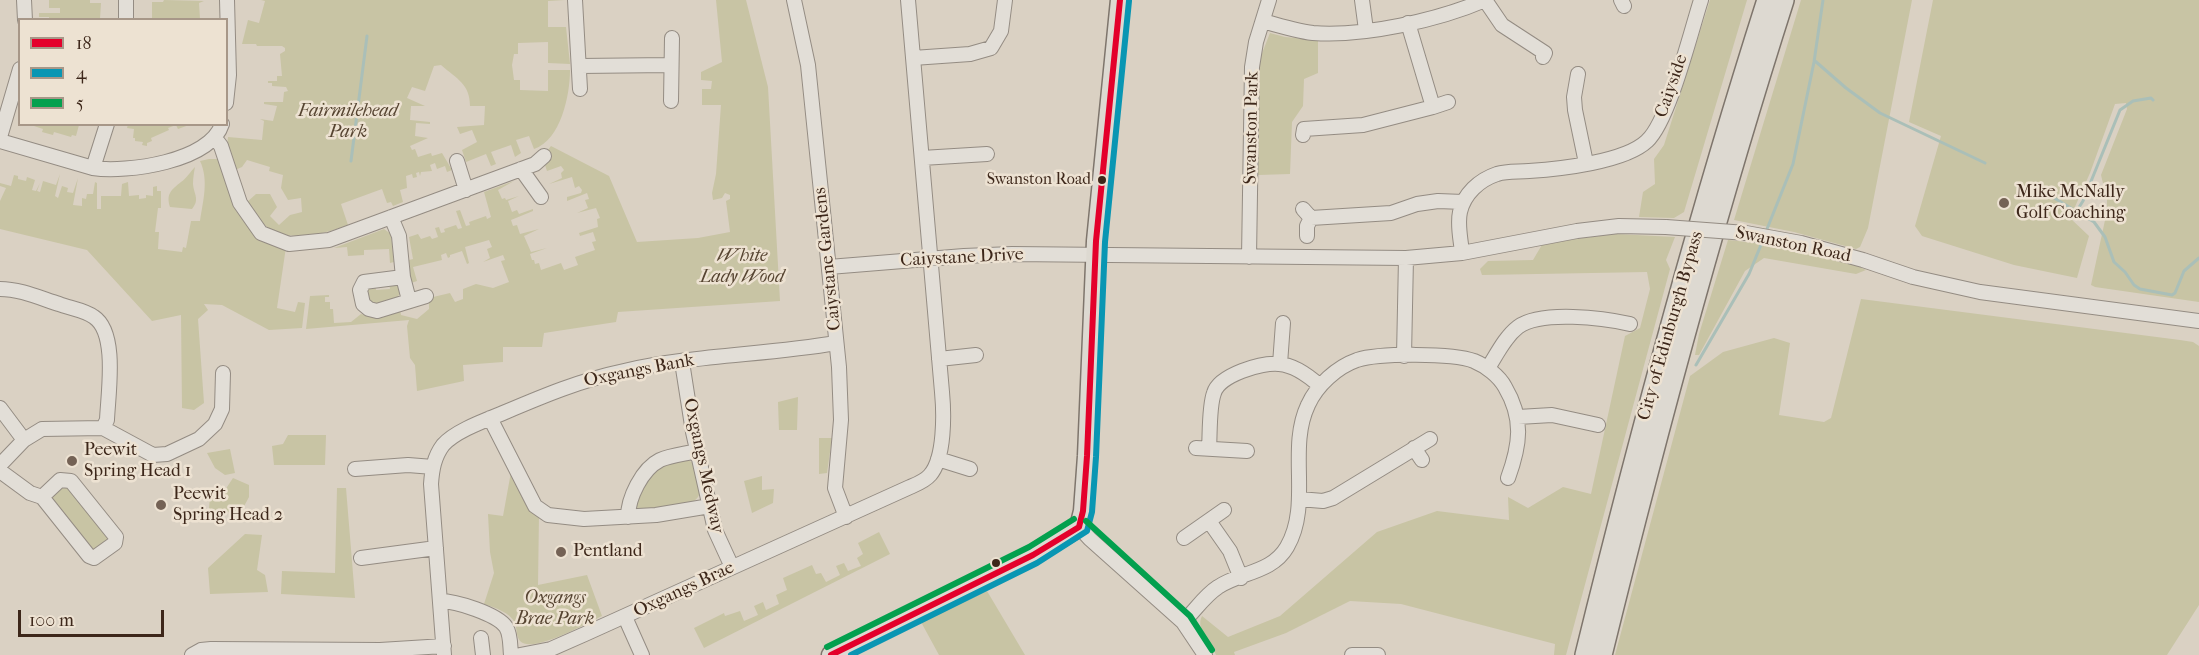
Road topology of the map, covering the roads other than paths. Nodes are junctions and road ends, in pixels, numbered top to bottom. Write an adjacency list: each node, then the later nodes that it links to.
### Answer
1 (24, 0): 16 (street)
2 (126, 0): 17 (street)
3 (227, 0): 18 (street)
4 (575, 0): 27 (street)
5 (794, 0): 57 (street, Caiystane Gardens)
6 (908, 0): 25 (street)
7 (1005, 0): 25 (street)
8 (1120, 0): 53 (main road)
9 (1269, 0): 19 (street, Swanston Park)
10 (1362, 0): 21 (street)
11 (1485, 0): 15 (street); 24 (street)
12 (1701, 0): 44 (street, Caiyside)
13 (1768, 0): 120 (highway, City of Edinburgh Bypass)
14 (1783, 0): 121 (highway, City of Edinburgh Bypass)
15 (1457, 5): 20 (street)
16 (25, 18)
17 (126, 18)
18 (227, 18)
19 (1263, 21): 21 (street); 54 (street, Swanston Park)
20 (1408, 23): 21 (street); 34 (street)
21 (1366, 30)
22 (228, 38): 30 (street)
23 (672, 38): 26 (street)
24 (1543, 57)
25 (913, 58): 42 (street)
26 (670, 65): 27 (street); 32 (street)
27 (580, 66): 31 (street)
28 (1578, 74): 44 (street)
29 (18, 76): 39 (street)
30 (228, 84)
31 (580, 89)
32 (671, 100)
33 (1448, 102): 34 (street)
34 (1433, 107): 37 (street)
35 (105, 126): 45 (street)
36 (221, 126): 38 (street)
37 (1303, 135)
38 (215, 138): 45 (street); 50 (street)
39 (0, 139): 45 (street)
40 (987, 154): 42 (street)
41 (544, 156): 46 (street)
42 (922, 159): 56 (street)
43 (457, 161): 47 (street)
44 (1586, 163): 49 (street, Caiyside)
45 (93, 168)
46 (521, 170): 47 (street); 48 (street)
47 (466, 190): 50 (street)
48 (541, 197)
49 (1463, 202): 51 (street); 52 (street)
50 (391, 217): 58 (street)
51 (1307, 236)
52 (1462, 253): 55 (street, Swanston Road); 62 (street, Swanston Road, bridge)
53 (1095, 255): 54 (street, Swanston Road); 56 (street, Caiystane Drive); 99 (main road)
54 (1249, 257): 55 (street, Swanston Road)
55 (1406, 258): 67 (street)
56 (932, 259): 57 (street, Caiystane Drive); 68 (street)
57 (829, 267): 65 (street, Caiystane Gardens)
58 (403, 277): 61 (street); 61 (street)
59 (0, 290): 77 (street)
60 (426, 296): 61 (street)
61 (410, 300)
62 (2199, 321)
63 (1283, 323): 70 (street)
64 (1621, 326): 71 (street)
65 (836, 343): 69 (street, Oxgangs Bank); 97 (street, Caiystane Gardens)
66 (976, 355): 68 (street)
67 (1404, 356): 71 (street); 73 (street)
68 (939, 359): 84 (street)
69 (682, 362): 76 (street, Oxgangs Bank); 82 (street, Oxgangs Medway)
70 (1280, 364): 73 (street); 83 (street)
71 (1488, 368): 75 (street)
72 (223, 373): 77 (street)
73 (1320, 386): 93 (street)
74 (0, 408): 80 (street)
75 (1518, 417): 78 (street); 91 (street)
76 (490, 418): 87 (street, Oxgangs Bank); 96 (street)
77 (103, 428): 80 (street)
78 (1590, 428)
79 (1430, 439): 81 (street)
80 (24, 440): 86 (street)
81 (1414, 448): 85 (street); 93 (street)
82 (697, 451): 94 (street, Oxgangs Medway); 96 (street)
83 (1247, 451)
84 (938, 459): 89 (street); 97 (street, Oxgangs Brae)
85 (1422, 460)
86 (0, 465)
87 (433, 467): 88 (street); 101 (street, Oxgangs Bank)
88 (355, 469)
89 (970, 469)
90 (0, 471): 92 (street)
91 (1508, 478)
92 (42, 497): 92 (street)
93 (1299, 500): 104 (street)
94 (710, 506): 96 (street); 103 (street, Oxgangs Medway)
95 (1224, 510): 98 (street)
96 (628, 517)
97 (846, 517): 103 (street, Oxgangs Brae)
98 (1209, 521): 100 (street); 104 (street)
99 (1079, 527): 107 (street); 116 (main road)
100 (1184, 538)
101 (436, 548): 102 (street); 105 (street, Oxgangs Bank)
102 (361, 558)
103 (732, 567): 106 (street, Oxgangs Brae)
104 (1241, 578): 107 (street)
105 (440, 602): 109 (street, Oxgangs Bank); 113 (street)
106 (625, 617): 114 (street, Oxgangs Brae); 115 (street)
107 (1183, 622): 117 (street)
108 (481, 638): 112 (street)
109 (444, 651): 110 (street)
110 (318, 652): 111 (street)
111 (192, 655)
112 (483, 655)
113 (511, 655)
114 (520, 655)
115 (642, 655)
116 (831, 655)
117 (1205, 655)
118 (1352, 655): 119 (street)
119 (1378, 655)
120 (1586, 655)
121 (1601, 655)

